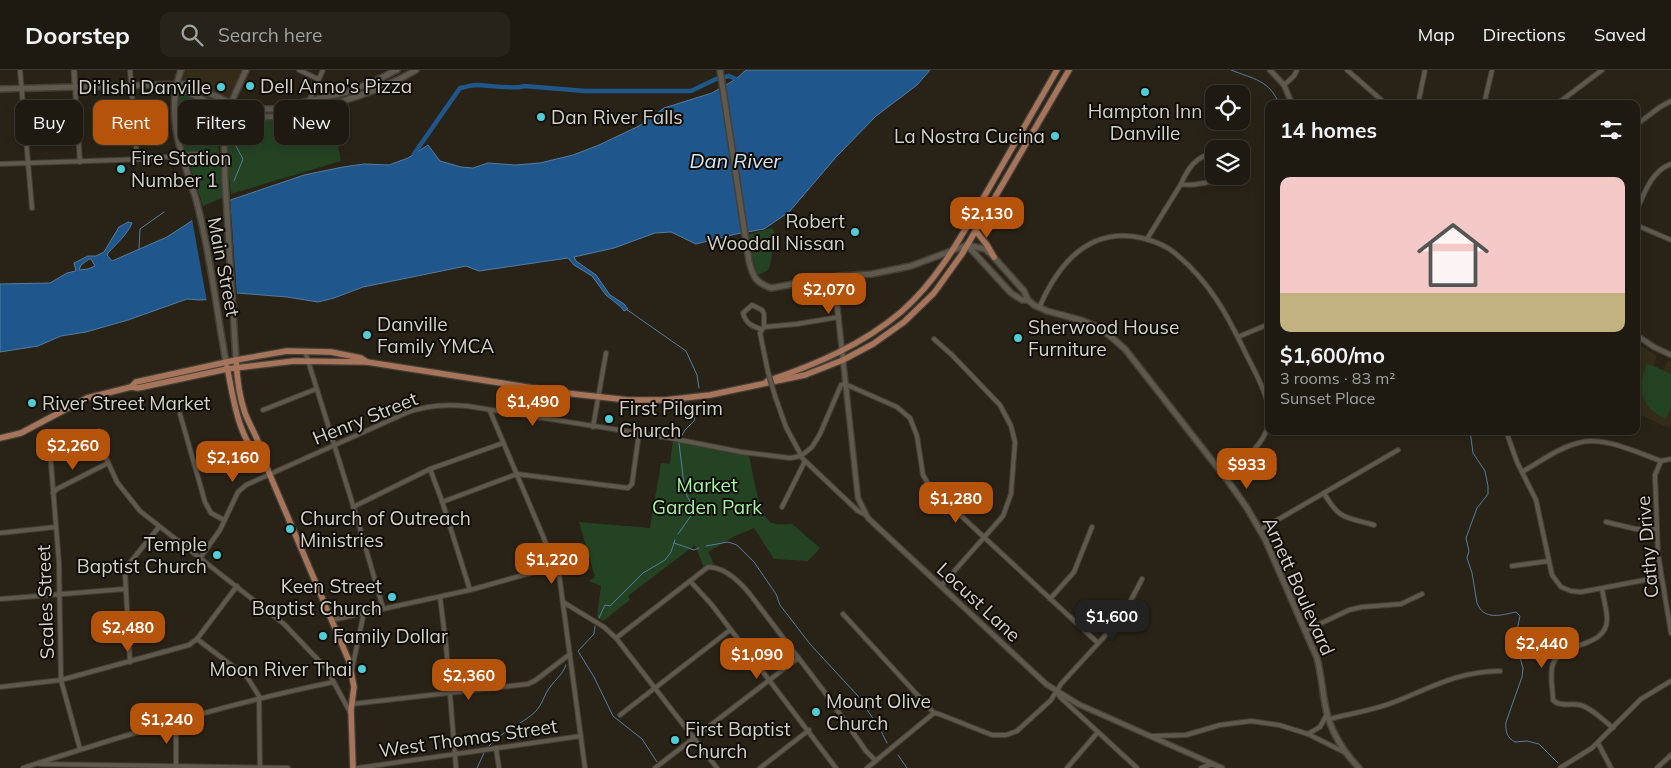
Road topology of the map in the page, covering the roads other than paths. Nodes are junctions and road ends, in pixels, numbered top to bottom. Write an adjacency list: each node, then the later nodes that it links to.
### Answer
1 (20, 70): 25 (street)
2 (74, 70): 24 (street)
3 (130, 70): 22 (street)
4 (181, 70): 21 (main road, Main Street)
5 (246, 70): 30 (main road)
6 (299, 70): 19 (street)
7 (322, 70): 19 (street)
8 (397, 70): 20 (main road)
9 (416, 70): 26 (main road)
10 (720, 70): 64 (main road)
11 (1057, 70): 42 (main road)
12 (1069, 70): 44 (main road)
13 (1270, 70): 23 (street)
14 (1297, 70): 23 (street)
15 (1347, 70): 35 (street)
16 (1425, 70): 36 (street)
17 (1492, 70): 37 (street)
18 (1602, 70): 38 (street)
19 (318, 79): 31 (street)
20 (380, 79): 26 (street); 32 (main road)
21 (176, 84): 22 (main road); 28 (main road); 29 (main road); 46 (main road, Main Street)
22 (131, 85): 24 (main road); 47 (street)
23 (1284, 85): 34 (street)
24 (75, 87): 25 (main road); 48 (street)
25 (22, 88): 27 (main road); 50 (street)
26 (382, 88): 33 (main road)
27 (0, 89)
28 (202, 100)
29 (224, 100)
30 (232, 100)
31 (309, 100)
32 (316, 100)
33 (347, 100)
34 (1290, 100)
35 (1381, 100)
36 (1419, 100)
37 (1485, 100)
38 (1562, 100)
39 (1671, 102): 40 (street)
40 (1640, 122)
41 (224, 145): 77 (main road, Main Street)
42 (1011, 151): 44 (street); 61 (main road)
43 (204, 153): 46 (street)
44 (1019, 155): 57 (main road)
45 (1205, 155): 53 (street)
46 (181, 156): 47 (street); 80 (main road, Main Street)
47 (137, 159): 48 (street)
48 (80, 162): 50 (street)
49 (0, 164): 50 (street)
50 (28, 164): 55 (street)
51 (1671, 164): 54 (street)
52 (1205, 182): 53 (street)
53 (1180, 184): 58 (street)
54 (1640, 203)
55 (32, 208)
56 (1640, 228): 59 (street)
57 (976, 231): 60 (main road); 62 (main road)
58 (1147, 239): 66 (street); 70 (street)
59 (1671, 240)
60 (968, 245): 61 (main road); 62 (main road, Arnett Boulevard); 63 (main road, Arnett Boulevard); 78 (main road)
61 (953, 250): 64 (main road); 73 (main road)
62 (994, 257): 63 (main road); 65 (main road, Arnett Boulevard)
63 (986, 264): 65 (main road, Arnett Boulevard)
64 (834, 277): 67 (street, Locust Lane)
65 (1028, 300): 66 (main road, Arnett Boulevard)
66 (1039, 308): 114 (main road, Arnett Boulevard)
67 (839, 317): 69 (street); 73 (street, Locust Lane)
68 (1265, 326): 70 (street)
69 (763, 328): 69 (street); 104 (street, bridge)
70 (1238, 337): 88 (street)
71 (1640, 338): 76 (street)
72 (934, 339): 130 (street)
73 (842, 350): 78 (street, Locust Lane); 87 (main road)
74 (304, 351): 77 (main road); 79 (street); 81 (main road)
75 (606, 353): 90 (street)
76 (1671, 354)
77 (236, 360): 80 (main road); 82 (main road)
78 (843, 360): 84 (street, Locust Lane); 87 (main road)
79 (307, 361): 81 (main road); 82 (main road); 86 (street)
80 (226, 362): 83 (main road); 85 (main road)
81 (367, 362): 90 (main road)
82 (237, 367): 83 (main road); 106 (main road)
83 (227, 369): 85 (main road); 106 (main road)
84 (845, 384): 104 (street); 120 (street, Locust Lane); 130 (street)
85 (131, 387): 99 (main road)
86 (316, 389): 91 (street); 101 (street)
87 (739, 390): 90 (main road)
88 (1263, 390): 89 (street)
89 (1265, 396)
90 (598, 397): 94 (street)
91 (263, 410)
92 (490, 410): 94 (street, Henry Street); 100 (street); 101 (street, Henry Street)
93 (180, 414): 121 (street)
94 (593, 427): 96 (street, Henry Street)
95 (99, 432): 109 (street)
96 (639, 433): 104 (street, Henry Street); 113 (street)
97 (1265, 433): 114 (street)
98 (1508, 435): 111 (street)
99 (0, 438)
100 (503, 443): 110 (street); 113 (street)
101 (334, 445): 112 (street, Henry Street); 118 (street)
102 (1398, 450): 116 (street)
103 (50, 451): 115 (street, Scales Street)
104 (801, 456): 107 (street)
105 (1671, 459): 108 (street)
106 (264, 461): 112 (main road)
107 (805, 461): 119 (street); 120 (street)
108 (1661, 461): 111 (street); 127 (street, Cathy Drive)
109 (108, 462): 115 (street); 125 (street)
110 (430, 469): 117 (street); 118 (street)
111 (1522, 472): 132 (street)
112 (269, 473): 121 (street, Henry Street); 152 (main road)
113 (517, 474): 117 (street); 133 (street)
114 (1223, 474): 128 (main road, Arnett Boulevard)
115 (53, 493): 124 (street, Scales Street)
116 (1324, 493): 123 (street); 128 (street)
117 (442, 502): 142 (street)
118 (353, 507): 149 (street)
119 (782, 508)
120 (866, 515): 139 (street, Locust Lane)
121 (224, 520): 131 (street, Henry Street)
122 (1606, 522): 127 (street)
123 (1374, 525)
124 (56, 527): 129 (street); 143 (street, Scales Street)
125 (159, 527): 131 (street); 141 (street)
126 (1092, 528): 147 (street)
127 (1657, 529): 135 (street, Cathy Drive)
128 (1260, 530): 154 (main road, Arnett Boulevard)
129 (0, 533)
130 (985, 537): 139 (street); 147 (street)
131 (200, 558): 138 (street)
132 (1549, 561): 134 (street); 140 (street)
133 (556, 566): 142 (street); 148 (street)
134 (1512, 566)
135 (1661, 577): 140 (street); 155 (street, Cathy Drive)
136 (1142, 579): 158 (street)
137 (690, 581): 153 (street); 156 (street); 160 (street)
138 (237, 586): 157 (street); 167 (street)
139 (940, 586): 170 (street, Locust Lane)
140 (1602, 588): 179 (street)
141 (125, 589): 143 (street); 161 (street)
142 (470, 590): 145 (street)
143 (60, 593): 146 (street); 164 (street, Scales Street)
144 (1422, 594): 154 (street)
145 (440, 597): 149 (street); 171 (street)
146 (0, 598)
147 (1050, 599): 158 (street)
148 (563, 602): 156 (street); 159 (street)
149 (383, 608): 150 (street)
150 (364, 612): 152 (street); 162 (street)
151 (843, 614): 174 (street)
152 (332, 620): 162 (main road)
153 (730, 630): 165 (street); 169 (street)
154 (1305, 630): 177 (main road, Arnett Boulevard)
155 (1671, 633)
156 (616, 638): 169 (street)
157 (197, 639): 161 (street); 172 (street)
158 (1098, 643): 170 (street)
159 (570, 654): 171 (street); 183 (street)
160 (798, 658): 165 (street); 192 (street)
161 (130, 662): 164 (street)
162 (351, 671): 173 (main road)
163 (1500, 672): 177 (street)
164 (61, 680): 168 (street); 188 (street, Scales Street)
165 (770, 680): 180 (street); 185 (street)
166 (1671, 681): 179 (street)
167 (334, 682): 172 (street); 175 (street)
168 (0, 687)
169 (655, 689): 176 (street); 185 (street)
170 (1057, 692): 174 (street); 181 (street); 184 (street, Locust Lane)
171 (450, 693): 173 (street); 190 (street)
172 (260, 698): 178 (street); 198 (street)
173 (352, 704): 175 (main road)
174 (934, 714): 192 (street)
175 (351, 715): 200 (main road)
176 (620, 715)
177 (1328, 717): 182 (street); 189 (main road, Arnett Boulevard)
178 (176, 722): 188 (street); 196 (street)
179 (1613, 728): 186 (street)
180 (809, 730): 207 (street); 208 (street)
181 (1098, 732): 210 (street); 211 (street)
182 (1308, 734): 184 (street); 189 (street)
183 (581, 736): 187 (street, West Thomas Street); 204 (street)
184 (1150, 736): 194 (street, Locust Lane)
185 (694, 739): 205 (street); 206 (street)
186 (1598, 743): 215 (street); 216 (street)
187 (496, 748): 190 (street, West Thomas Street); 203 (street)
188 (80, 749): 193 (street)
189 (1346, 753): 214 (main road, Arnett Boulevard)
190 (455, 754): 201 (street, West Thomas Street); 202 (street)
191 (1671, 755): 217 (street)
192 (876, 761): 209 (street)
193 (37, 764): 195 (street); 197 (street)
194 (1212, 764): 212 (street); 213 (street, Locust Lane)
195 (90, 767): 196 (street)
196 (176, 767): 198 (street)
197 (23, 768)
198 (260, 768): 199 (street)
199 (288, 768)
200 (353, 768)
201 (358, 768)
202 (456, 768)
203 (499, 768)
204 (585, 768)
205 (656, 768)
206 (717, 768)
207 (760, 768)
208 (836, 768)
209 (867, 768)
210 (1067, 768)
211 (1137, 768)
212 (1201, 768)
213 (1222, 768)
214 (1359, 768)
215 (1560, 768)
216 (1610, 768)
217 (1657, 768)

